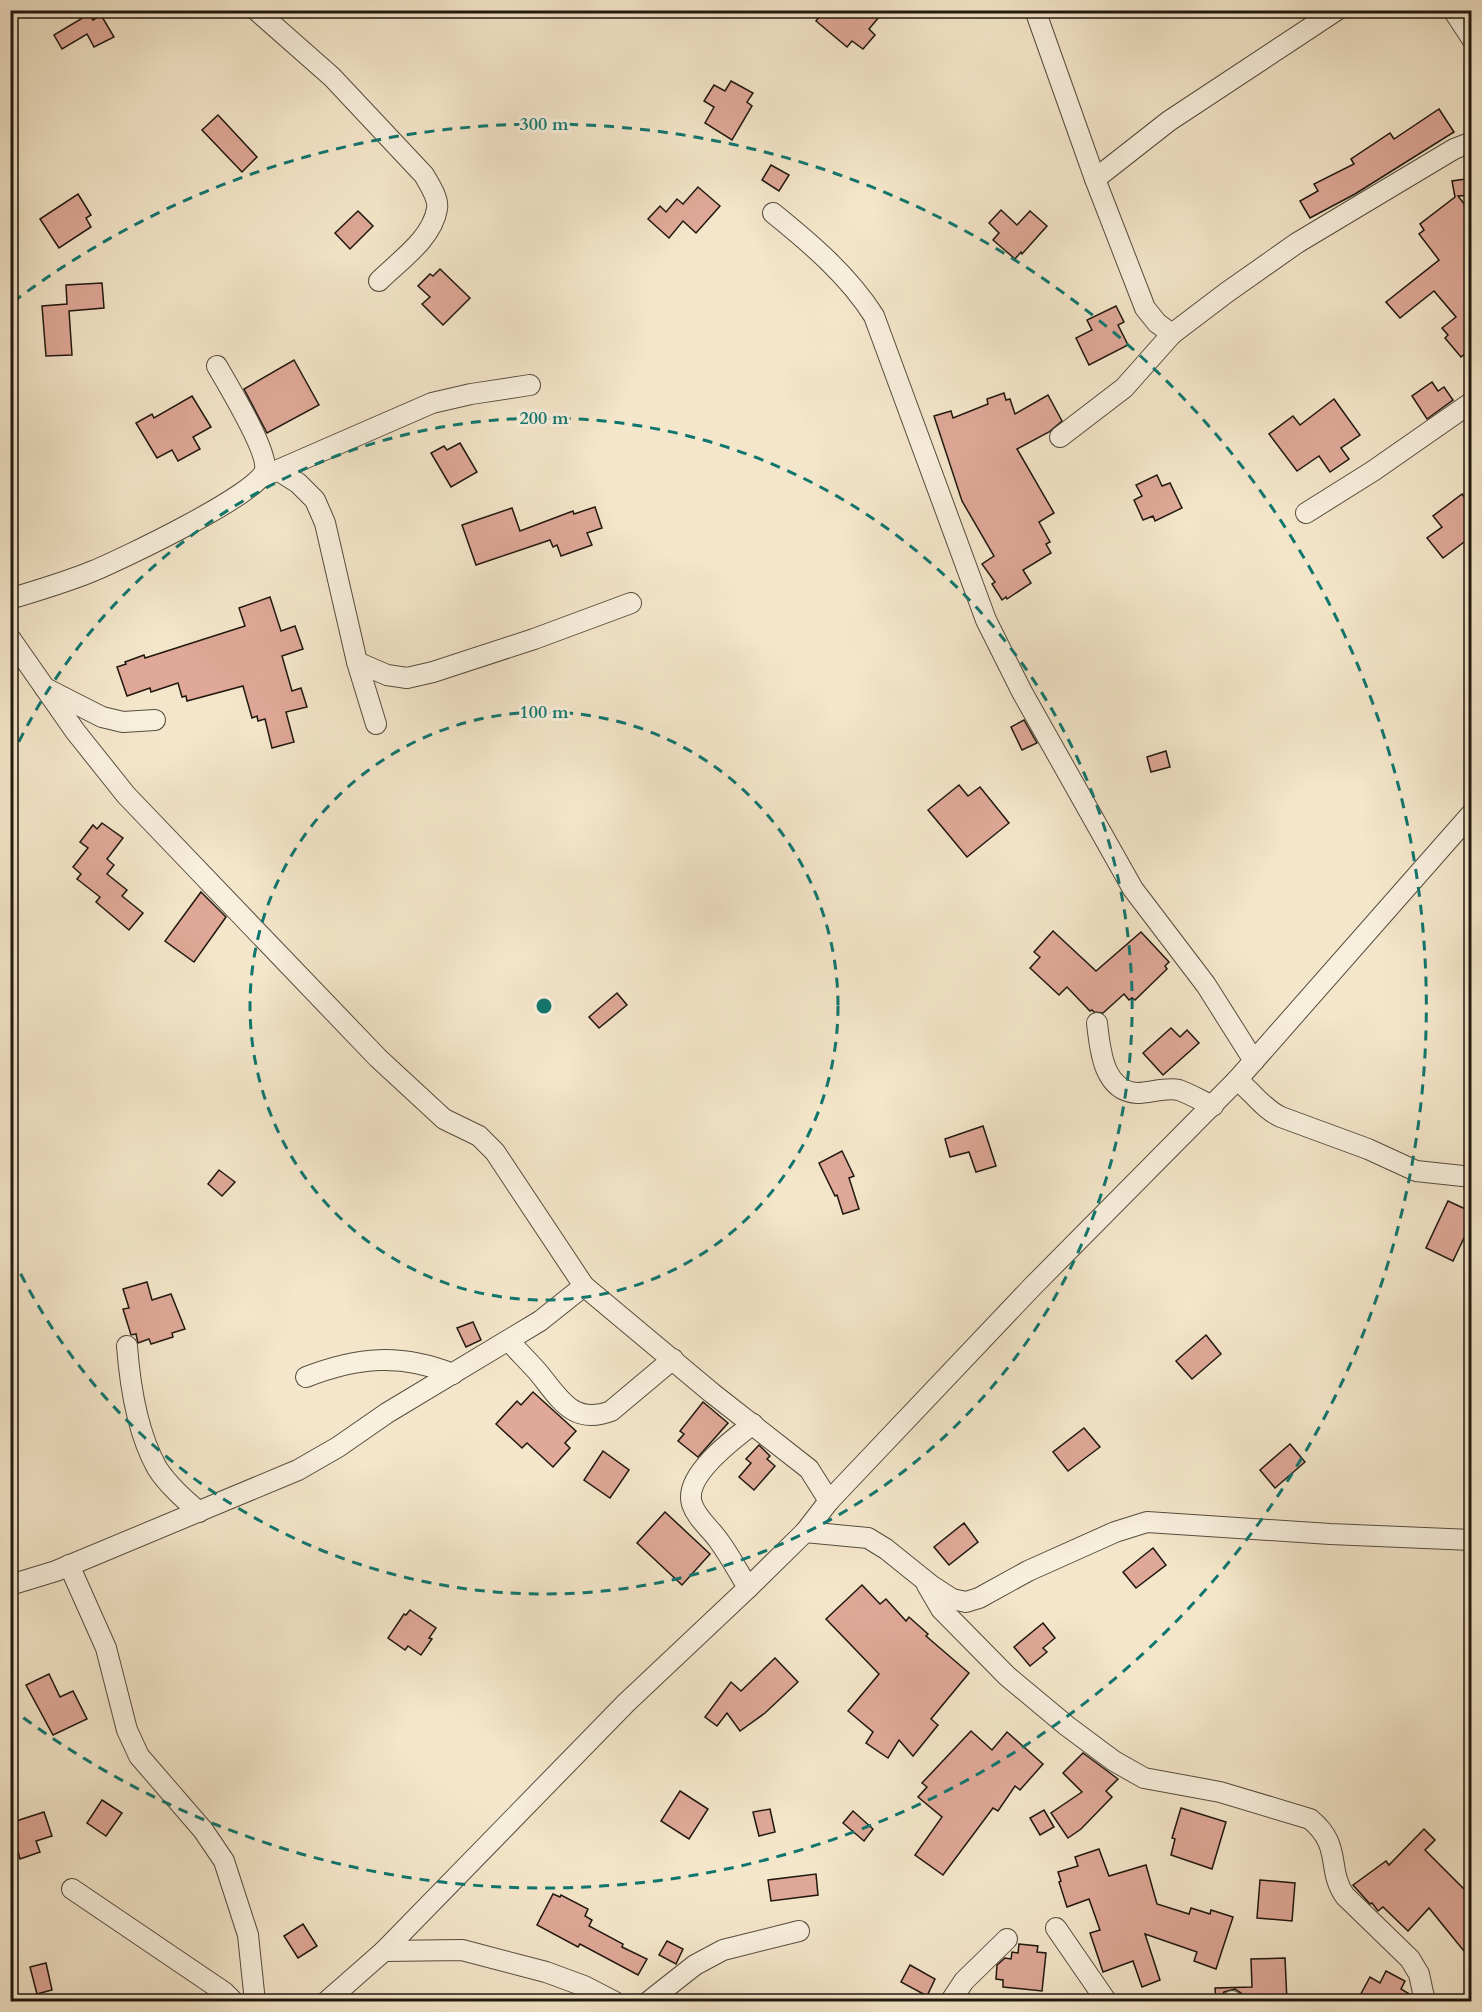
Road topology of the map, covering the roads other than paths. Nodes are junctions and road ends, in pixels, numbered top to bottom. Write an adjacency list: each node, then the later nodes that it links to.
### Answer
1 (256, 10): 9 (street)
2 (1035, 10): 7 (street)
3 (1337, 10): 7 (street)
4 (1454, 10): 5 (street)
5 (1472, 39)
6 (1472, 142): 10 (street)
7 (1095, 179): 10 (street)
8 (773, 213): 26 (street)
9 (379, 281)
10 (1172, 334): 14 (street)
11 (217, 366): 15 (street)
12 (530, 385): 15 (street)
13 (1472, 402): 16 (street)
14 (1060, 437)
15 (271, 474): 17 (street); 20 (street)
16 (1306, 513)
17 (10, 598)
18 (631, 603): 20 (street)
19 (10, 638): 21 (street)
20 (357, 662): 23 (street)
21 (45, 688): 22 (street); 30 (street)
22 (155, 720)
23 (375, 724)
24 (1472, 813): 26 (street)
25 (1097, 1023): 28 (street)
26 (1254, 1060): 27 (street)
27 (1237, 1080): 28 (street); 29 (street)
28 (1213, 1106): 37 (street)
29 (1472, 1177)
30 (584, 1286): 31 (street); 33 (street)
31 (509, 1341): 33 (street); 34 (street)
32 (127, 1346): 38 (street)
33 (673, 1359): 36 (street)
34 (453, 1374): 35 (street); 38 (street)
35 (306, 1377)
36 (753, 1424): 37 (street); 44 (street)
37 (830, 1501): 39 (street)
38 (199, 1512): 41 (street)
39 (805, 1532): 42 (street); 44 (street)
40 (1472, 1540): 42 (street)
41 (69, 1565): 43 (street); 51 (street)
42 (924, 1580): 57 (street)
43 (10, 1586)
44 (748, 1588): 49 (street)
45 (72, 1889): 50 (street)
46 (1056, 1928): 56 (street)
47 (799, 1931): 54 (street)
48 (1007, 1939): 55 (street)
49 (384, 1951): 52 (street); 53 (street)
50 (234, 2001)
51 (255, 2001)
52 (326, 2001)
53 (615, 2001)
54 (648, 2001)
55 (950, 2001)
56 (1107, 2001)
57 (1425, 2001)

